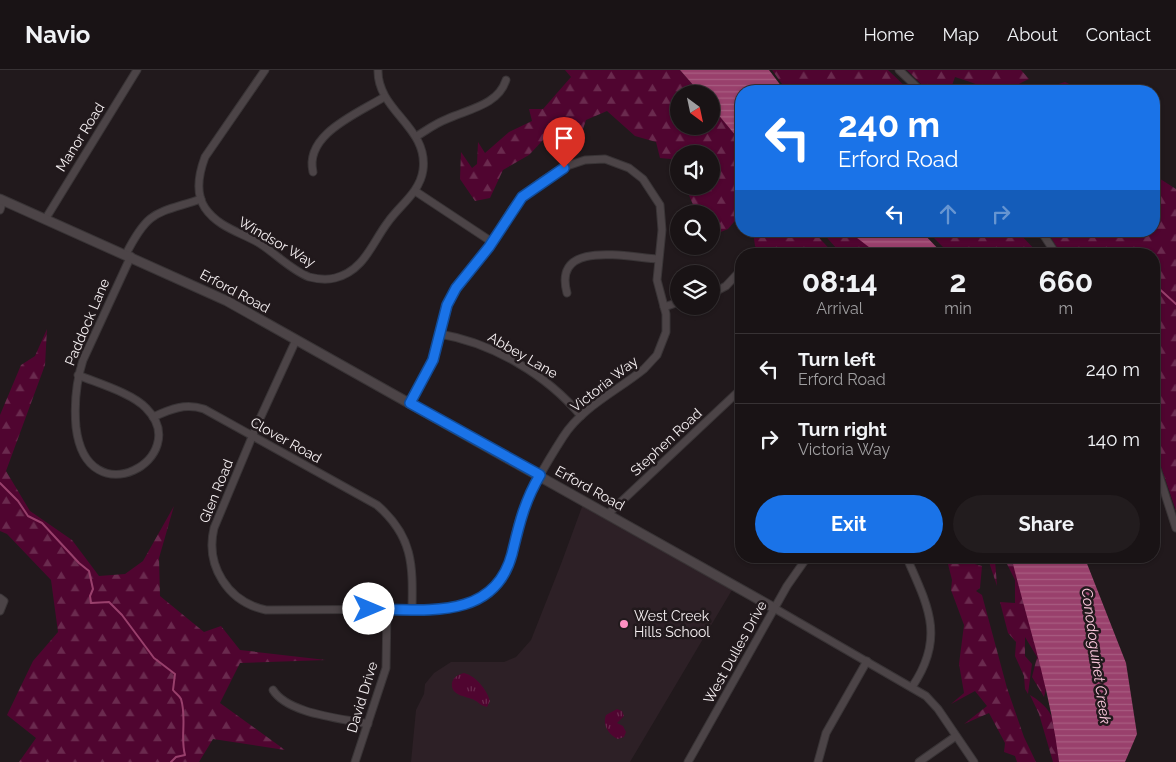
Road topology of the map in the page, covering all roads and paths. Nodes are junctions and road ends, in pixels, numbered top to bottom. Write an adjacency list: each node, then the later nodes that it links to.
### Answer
1 (137, 70): 14 (street, Manor Road)
2 (265, 70): 11 (street)
3 (378, 70): 7 (street, Windsor Way)
4 (899, 70): 6 (street)
5 (506, 80): 8 (street)
6 (915, 85)
7 (384, 97): 8 (street, Windsor Way); 9 (street)
8 (417, 136): 10 (street, Windsor Way)
9 (312, 172)
10 (415, 191): 11 (street, Windsor Way); 16 (street)
11 (201, 199): 18 (street, Paddock Lane)
12 (2, 200): 13 (street); 14 (street, Erford Road)
13 (0, 210)
14 (46, 218): 18 (street, Erford Road)
15 (1046, 237): 17 (street)
16 (492, 242): 19 (street, Victoria Way); 25 (street, Victoria Way)
17 (1052, 248)
18 (129, 255): 26 (street, Erford Road); 27 (street, Paddock Lane)
19 (658, 259): 22 (street); 24 (street, Victoria Way)
20 (735, 276): 21 (street)
21 (720, 289)
22 (567, 293)
23 (670, 305): 24 (street)
24 (664, 307): 30 (street, Victoria Way)
25 (440, 334): 29 (street, Victoria Way); 30 (street, Abbey Lane)
26 (296, 340): 29 (street, Erford Road); 32 (street, Glen Road)
27 (78, 375): 31 (street); 31 (street, Paddock Lane)
28 (735, 395): 35 (street, Stephen Road)
29 (410, 403): 33 (street, Erford Road)
30 (581, 416): 33 (street, Victoria Way)
31 (153, 417): 32 (street, Clover Road)
32 (252, 435): 41 (street, Glen Road); 42 (street, Clover Road)
33 (540, 475): 35 (street, Erford Road); 42 (street, Glen Road)
34 (1160, 479): 36 (street)
35 (608, 514): 40 (street, Erford Road)
36 (1176, 528)
37 (802, 563): 40 (street, West Dulles Drive)
38 (909, 563): 45 (street)
39 (2, 600): 43 (street)
40 (774, 608): 44 (street, Erford Road); 50 (street, West Dulles Drive)
41 (387, 609): 42 (street, Glen Road); 47 (street, David Drive)
42 (412, 609)
43 (0, 611)
44 (867, 661): 45 (street, Erford Road); 51 (street)
45 (912, 687): 48 (street, Erford Road)
46 (273, 690): 47 (street)
47 (368, 724): 49 (street, David Drive)
48 (956, 736): 52 (street); 53 (street, Erford Road)
49 (355, 762)
50 (688, 762)
51 (818, 762)
52 (919, 762)
53 (974, 762)

